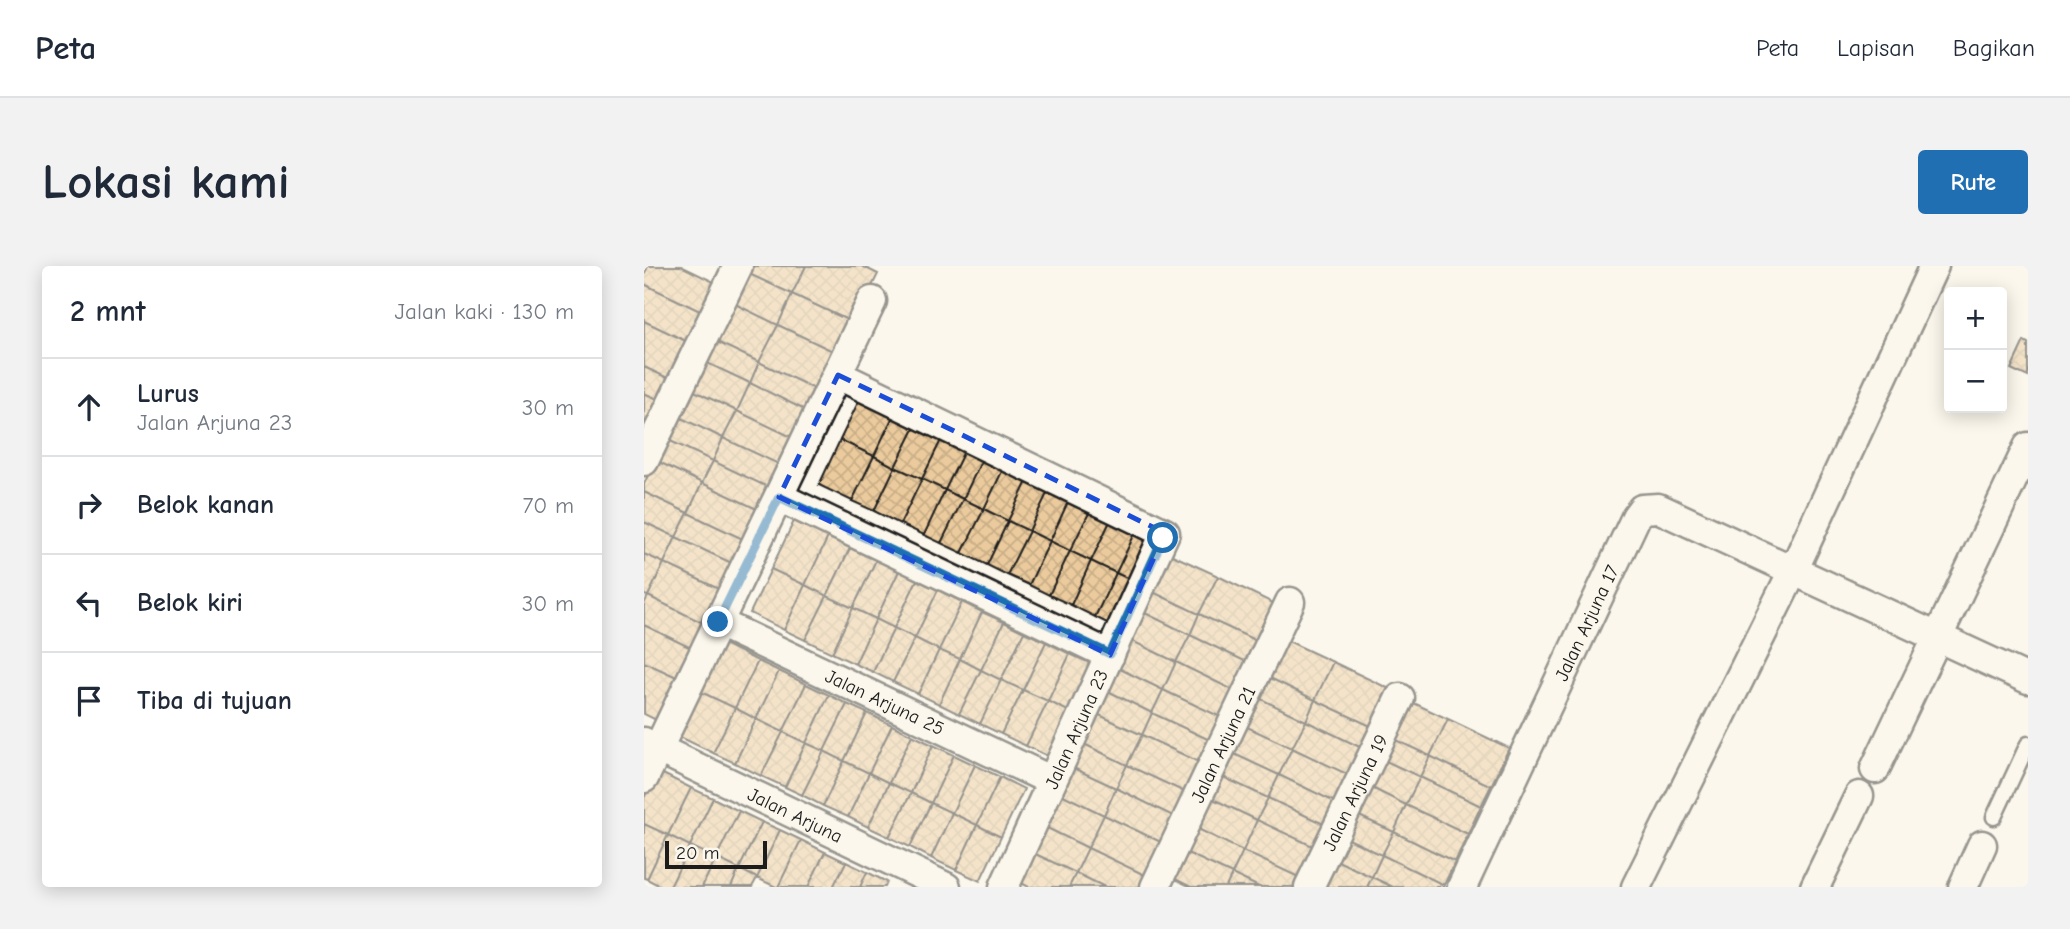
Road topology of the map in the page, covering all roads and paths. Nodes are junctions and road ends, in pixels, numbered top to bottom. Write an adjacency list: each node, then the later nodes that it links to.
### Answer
1 (738, 266): 6 (street)
2 (1934, 266): 8 (street)
3 (872, 302): 4 (street)
4 (838, 375): 7 (street); 12 (street, Jalan Arjuna 23)
5 (2028, 447): 11 (street)
6 (644, 461)
7 (779, 497): 10 (street); 12 (street)
8 (1793, 571): 11 (street); 27 (street, Jalan Arjuna 17); 28 (street)
9 (1290, 602): 25 (street, Jalan Arjuna 21)
10 (718, 622): 16 (street); 19 (street, Jalan Arjuna 25)
11 (1937, 636): 13 (street); 17 (street)
12 (1110, 654): 19 (street, Jalan Arjuna 23)
13 (2028, 679)
14 (1400, 698): 26 (street, Jalan Arjuna 19)
15 (2028, 744): 21 (lane)
16 (651, 745): 18 (street); 23 (street, Jalan Arjuna)
17 (1875, 769)
18 (644, 778)
19 (1052, 781): 24 (street, Jalan Arjuna 23)
20 (1859, 796): 29 (street)
21 (1994, 817)
22 (1982, 845): 30 (street)
23 (946, 887)
24 (1004, 887)
25 (1155, 887)
26 (1310, 887)
27 (1462, 887)
28 (1636, 887)
29 (1815, 887)
30 (1963, 887)

